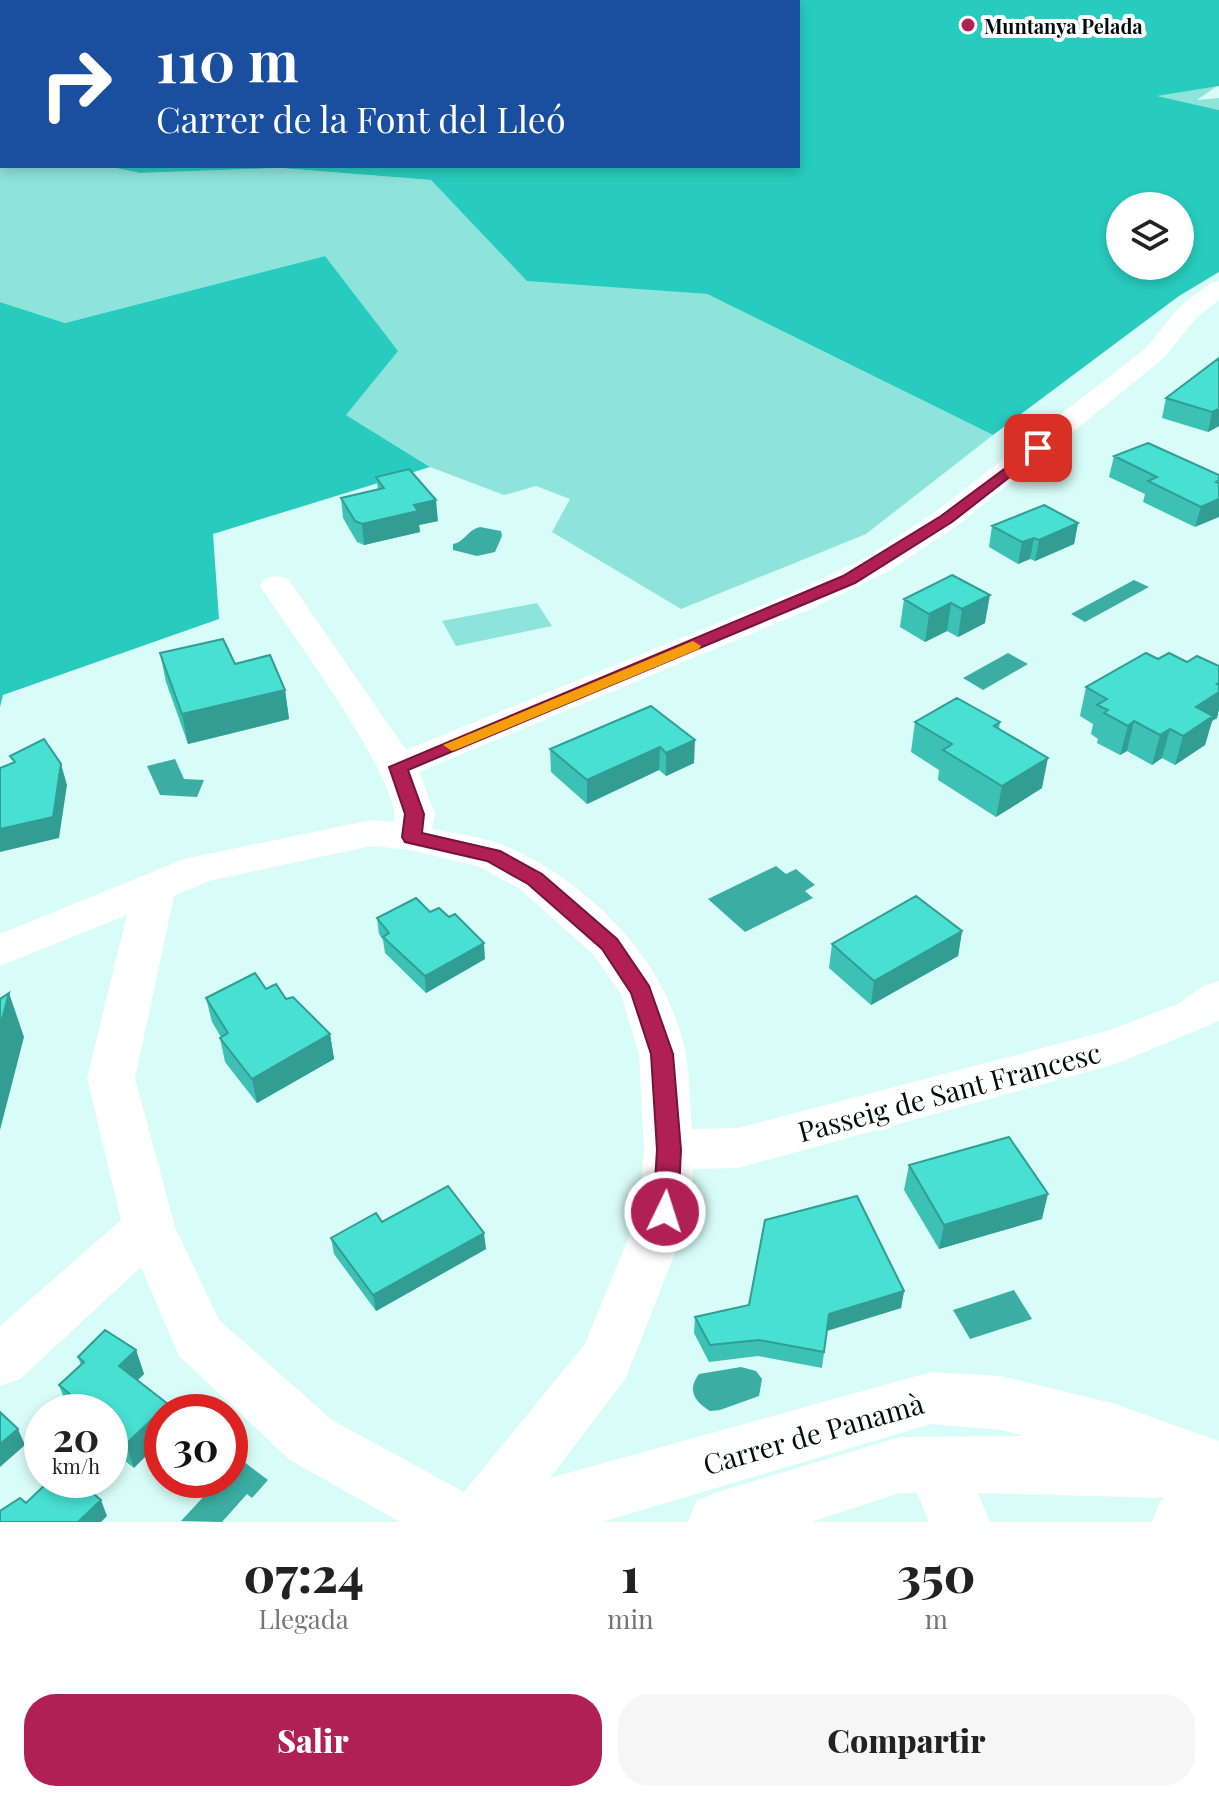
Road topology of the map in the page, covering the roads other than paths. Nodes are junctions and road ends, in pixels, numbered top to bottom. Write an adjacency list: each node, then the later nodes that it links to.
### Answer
1 (1219, 288): 3 (street)
2 (276, 586): 3 (street)
3 (398, 767): 4 (street)
4 (411, 837): 5 (street); 8 (street)
5 (155, 885): 6 (street); 9 (street)
6 (0, 951)
7 (1219, 998): 8 (street, Passeig de Sant Francesc)
8 (669, 1150): 15 (street)
9 (149, 1227): 10 (street); 14 (street)
10 (0, 1361)
11 (935, 1465): 12 (street, Carrer de Panamà); 17 (street, Carrer de Panamà); 18 (street)
12 (1219, 1470): 16 (street, Carrer de Panamà)
13 (1219, 1507): 19 (street)
14 (459, 1522)
15 (479, 1522)
16 (500, 1522)
17 (718, 1522)
18 (960, 1522)
19 (1182, 1522)

